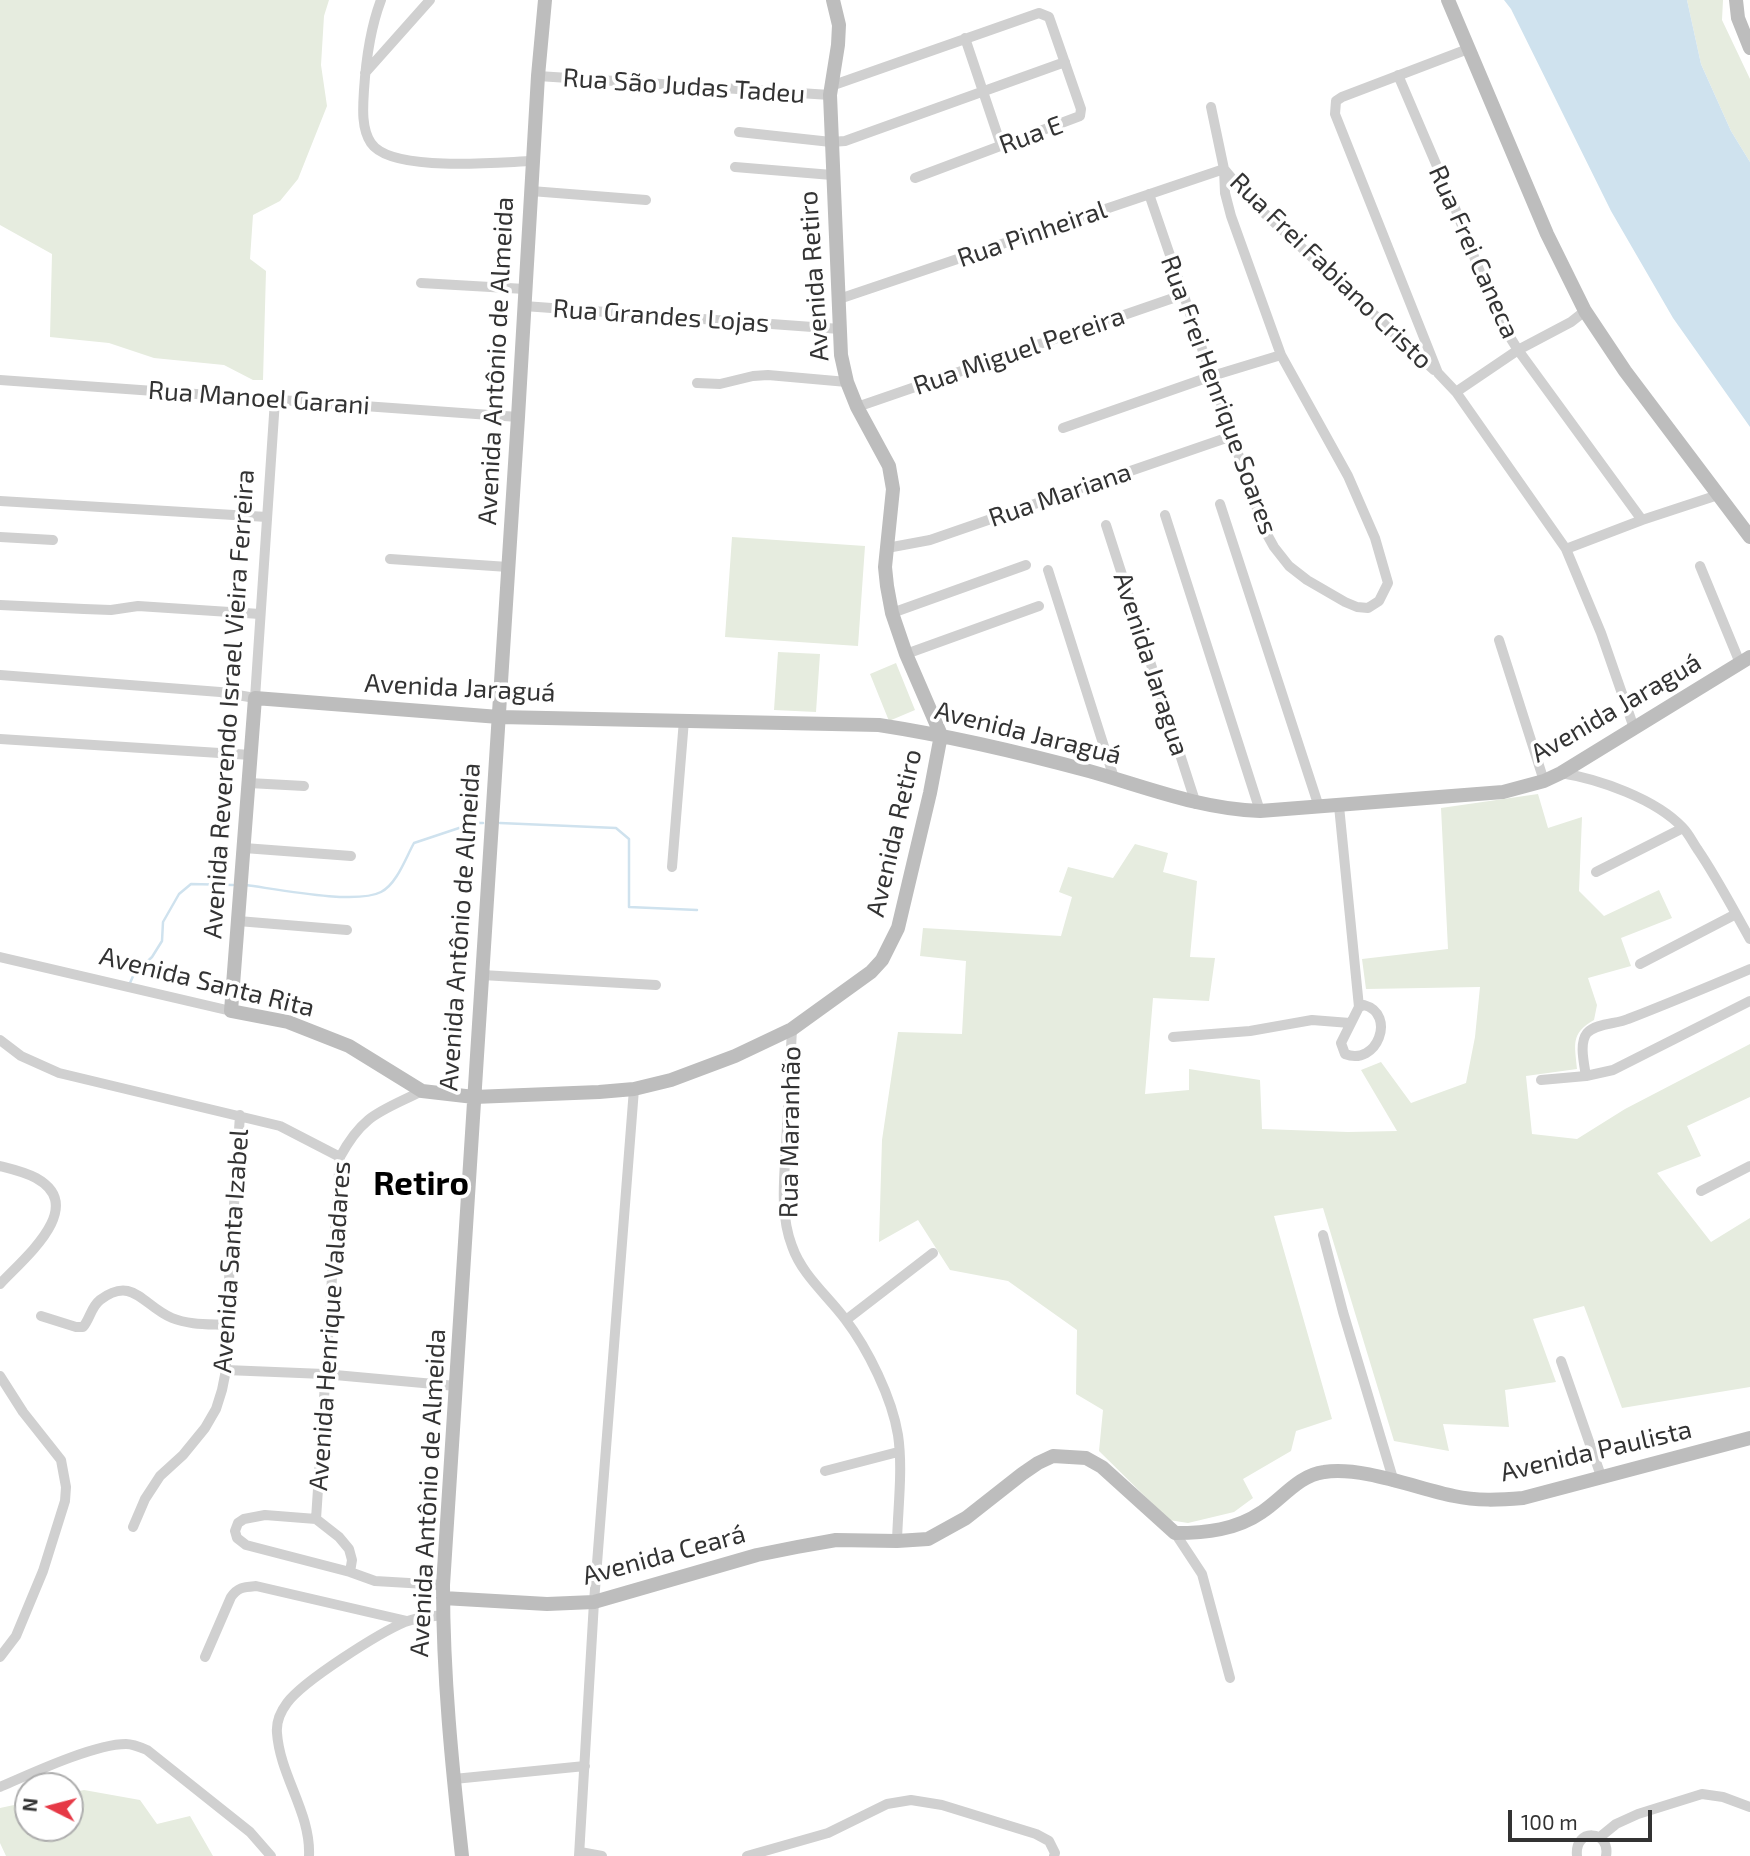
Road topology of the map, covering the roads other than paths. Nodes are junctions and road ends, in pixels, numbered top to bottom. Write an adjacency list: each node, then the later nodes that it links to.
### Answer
1 (381, 0): 11 (street)
2 (430, 0): 11 (street)
3 (545, 0): 13 (street, Avenida Antônio de Almeida)
4 (832, 0): 15 (street, Avenida Retiro)
5 (1448, 0): 9 (street)
6 (1736, 0): 8 (street)
7 (965, 38): 10 (street, Rua E); 14 (street); 15 (street)
8 (1750, 48)
9 (1468, 49): 12 (street); 33 (street)
10 (1065, 62): 14 (street); 19 (street, Rua E)
11 (365, 73): 20 (street)
12 (1398, 75): 35 (street, Rua Frei Caneca); 37 (street)
13 (538, 76): 15 (street, Rua São Judas Tadeu); 20 (street, Avenida Antônio de Almeida)
14 (983, 90): 18 (street); 19 (street)
15 (830, 91): 18 (street, Avenida Retiro)
16 (1211, 107): 22 (street, Rua Frei Henrique Soares)
17 (740, 132): 18 (street)
18 (831, 142): 23 (street, Avenida Retiro)
19 (1001, 145): 24 (street, Rua E)
20 (533, 161): 25 (street, Avenida Antônio de Almeida)
21 (735, 167): 23 (street)
22 (1224, 169): 26 (street, Rua Pinheiral); 36 (street, Rua Frei Henrique Soares); 37 (street, Rua Frei Fabiano Cristo)
23 (832, 175): 31 (street, Avenida Retiro)
24 (915, 178)
25 (531, 191): 27 (street); 29 (street, Avenida Antônio de Almeida)
26 (1149, 194): 30 (street, Rua Frei Henrique Soares); 31 (street, Rua Pinheiral)
27 (646, 200)
28 (421, 283): 29 (street)
29 (525, 289): 32 (street, Avenida Antônio de Almeida)
30 (1182, 295): 38 (street, Rua Frei Henrique Soares); 44 (street, Rua Miguel Pereira)
31 (839, 299): 34 (street, Avenida Retiro)
32 (524, 306): 34 (street, Rua Grandes Lojas); 45 (street, Avenida Antônio de Almeida)
33 (1585, 311): 35 (street); 48 (street)
34 (840, 329): 40 (street, Avenida Retiro)
35 (1518, 349): 42 (street); 53 (street, Rua Frei Caneca)
36 (1281, 355): 38 (street); 47 (street, Rua Frei Henrique Soares)
37 (1438, 373): 42 (street, Rua Frei Fabiano Cristo)
38 (1212, 376): 46 (street); 47 (street, Rua Frei Henrique Soares)
39 (0, 380): 43 (street, Rua Manoel Garani)
40 (847, 382): 41 (street); 44 (street, Avenida Retiro)
41 (697, 383)
42 (1457, 392): 59 (street, Rua Frei Fabiano Cristo)
43 (275, 400): 45 (street, Rua Manoel Garani); 52 (street, Avenida Reverendo Israel Vieira Ferreira)
44 (857, 407): 58 (street, Avenida Retiro)
45 (518, 417): 63 (street, Avenida Antônio de Almeida)
46 (1063, 428)
47 (1231, 436): 58 (street, Rua Mariana)
48 (1718, 495): 53 (street); 56 (street)
49 (0, 501): 52 (street)
50 (1220, 504): 87 (street)
51 (1165, 515): 88 (street)
52 (267, 517): 68 (street, Avenida Reverendo Israel Vieira Ferreira)
53 (1642, 520): 59 (street)
54 (1107, 525): 85 (street, Avenida Jaragua)
55 (0, 537): 57 (street)
56 (1750, 537)
57 (53, 540)
58 (887, 548): 67 (street, Avenida Retiro)
59 (1566, 549): 76 (street, Rua Frei Fabiano Cristo)
60 (390, 559): 63 (street)
61 (1026, 565): 67 (street)
62 (1700, 566): 71 (street)
63 (508, 567): 74 (street, Avenida Antônio de Almeida)
64 (1048, 570): 81 (street)
65 (0, 605): 68 (street)
66 (1039, 606): 70 (street)
67 (892, 613): 70 (street, Avenida Retiro)
68 (260, 614): 73 (street, Avenida Reverendo Israel Vieira Ferreira)
69 (1499, 640): 82 (street)
70 (906, 654): 77 (street, Avenida Retiro)
71 (1745, 660): 76 (street, Avenida Jaraguá)
72 (0, 675): 73 (street)
73 (254, 698): 74 (street, Avenida Jaraguá); 79 (street, Avenida Reverendo Israel Vieira Ferreira)
74 (499, 717): 75 (street, Avenida Jaraguá); 101 (street, Avenida Antônio de Almeida)
75 (684, 720): 77 (street, Avenida Jaraguá); 92 (street)
76 (1634, 728): 80 (street, Avenida Jaraguá)
77 (941, 735): 81 (street, Avenida Jaraguá); 107 (street, Avenida Retiro)
78 (0, 739): 79 (street)
79 (251, 755): 83 (street, Avenida Reverendo Israel Vieira Ferreira)
80 (1561, 774): 82 (street, Avenida Jaraguá); 89 (street)
81 (1114, 778): 85 (street, Avenida Jaraguá)
82 (1544, 782): 86 (street, Avenida Jaraguá)
83 (249, 783): 84 (street); 90 (street, Avenida Reverendo Israel Vieira Ferreira)
84 (304, 786)
85 (1196, 804): 88 (street, Avenida Jaraguá)
86 (1339, 806): 87 (street, Avenida Jaraguá); 104 (street)
87 (1319, 807): 88 (street, Avenida Jaraguá)
88 (1260, 811)
89 (1683, 828): 93 (street); 94 (street)
90 (244, 848): 91 (street); 95 (street, Avenida Reverendo Israel Vieira Ferreira)
91 (351, 856)
92 (672, 867)
93 (1596, 872)
94 (1736, 914): 97 (street); 99 (street)
95 (239, 921): 96 (street); 105 (street, Avenida Reverendo Israel Vieira Ferreira)
96 (347, 930)
97 (1750, 939)
98 (0, 957): 105 (street, Avenida Santa Rita)
99 (1640, 964)
100 (1750, 969): 110 (street)
101 (482, 975): 102 (street); 114 (street, Avenida Antônio de Almeida)
102 (656, 985)
103 (1750, 1001): 110 (street)
104 (1359, 1007): 106 (street); 106 (street)
105 (231, 1011): 113 (street, Avenida Santa Rita)
106 (1350, 1023): 108 (street)
107 (792, 1029): 112 (street, Avenida Retiro); 124 (street, Rua Maranhão)
108 (1172, 1037)
109 (0, 1040): 115 (street)
110 (1586, 1076): 111 (street)
111 (1541, 1080)
112 (634, 1089): 114 (street, Avenida Retiro); 142 (street)
113 (422, 1091): 114 (street, Avenida Santa Rita); 116 (street, Avenida Henrique Valadares)
114 (474, 1097): 130 (street, Avenida Antônio de Almeida)
115 (240, 1115): 116 (street); 125 (street, Avenida Santa Izabel)
116 (340, 1157): 128 (street, Avenida Henrique Valadares)
117 (0, 1166): 122 (street)
118 (1750, 1166): 119 (street)
119 (1701, 1191)
120 (1323, 1235): 135 (street)
121 (933, 1253): 124 (street)
122 (0, 1284)
123 (41, 1316): 125 (street)
124 (846, 1320): 132 (street, Rua Maranhão)
125 (226, 1325): 127 (street, Avenida Santa Izabel)
126 (1561, 1361): 134 (street)
127 (226, 1370): 128 (street); 137 (street, Avenida Santa Izabel)
128 (324, 1374): 130 (street); 136 (street, Avenida Henrique Valadares)
129 (0, 1376): 145 (street)
130 (456, 1386): 141 (street, Avenida Antônio de Almeida)
131 (1750, 1438): 134 (street, Avenida Paulista)
132 (898, 1452): 133 (street); 139 (street, Rua Maranhão)
133 (825, 1471)
134 (1601, 1476): 135 (street, Avenida Paulista)
135 (1394, 1482): 138 (street, Avenida Paulista)
136 (316, 1519): 140 (street); 140 (street)
137 (134, 1527)
138 (1175, 1533): 139 (street); 147 (street)
139 (897, 1541): 142 (street, Avenida Ceará)
140 (350, 1572): 141 (street)
141 (443, 1591): 142 (street, Avenida Ceará); 143 (street, Avenida Antônio de Almeida)
142 (594, 1602): 148 (street)
143 (442, 1615): 144 (street); 149 (street, Avenida Antônio de Almeida)
144 (407, 1621): 146 (street); 155 (street)
145 (0, 1657)
146 (205, 1657)
147 (1230, 1678)
148 (585, 1766): 149 (street); 153 (street)
149 (454, 1779): 156 (street, Avenida Antônio de Almeida)
150 (0, 1787): 154 (street)
151 (1750, 1807): 152 (street)
152 (1600, 1837): 160 (street); 161 (street)
153 (579, 1854): 157 (street)
154 (271, 1856)
155 (309, 1856)
156 (462, 1856)
157 (602, 1856)
158 (747, 1856): 159 (street)
159 (1055, 1856)
160 (1577, 1856)
161 (1606, 1856)

